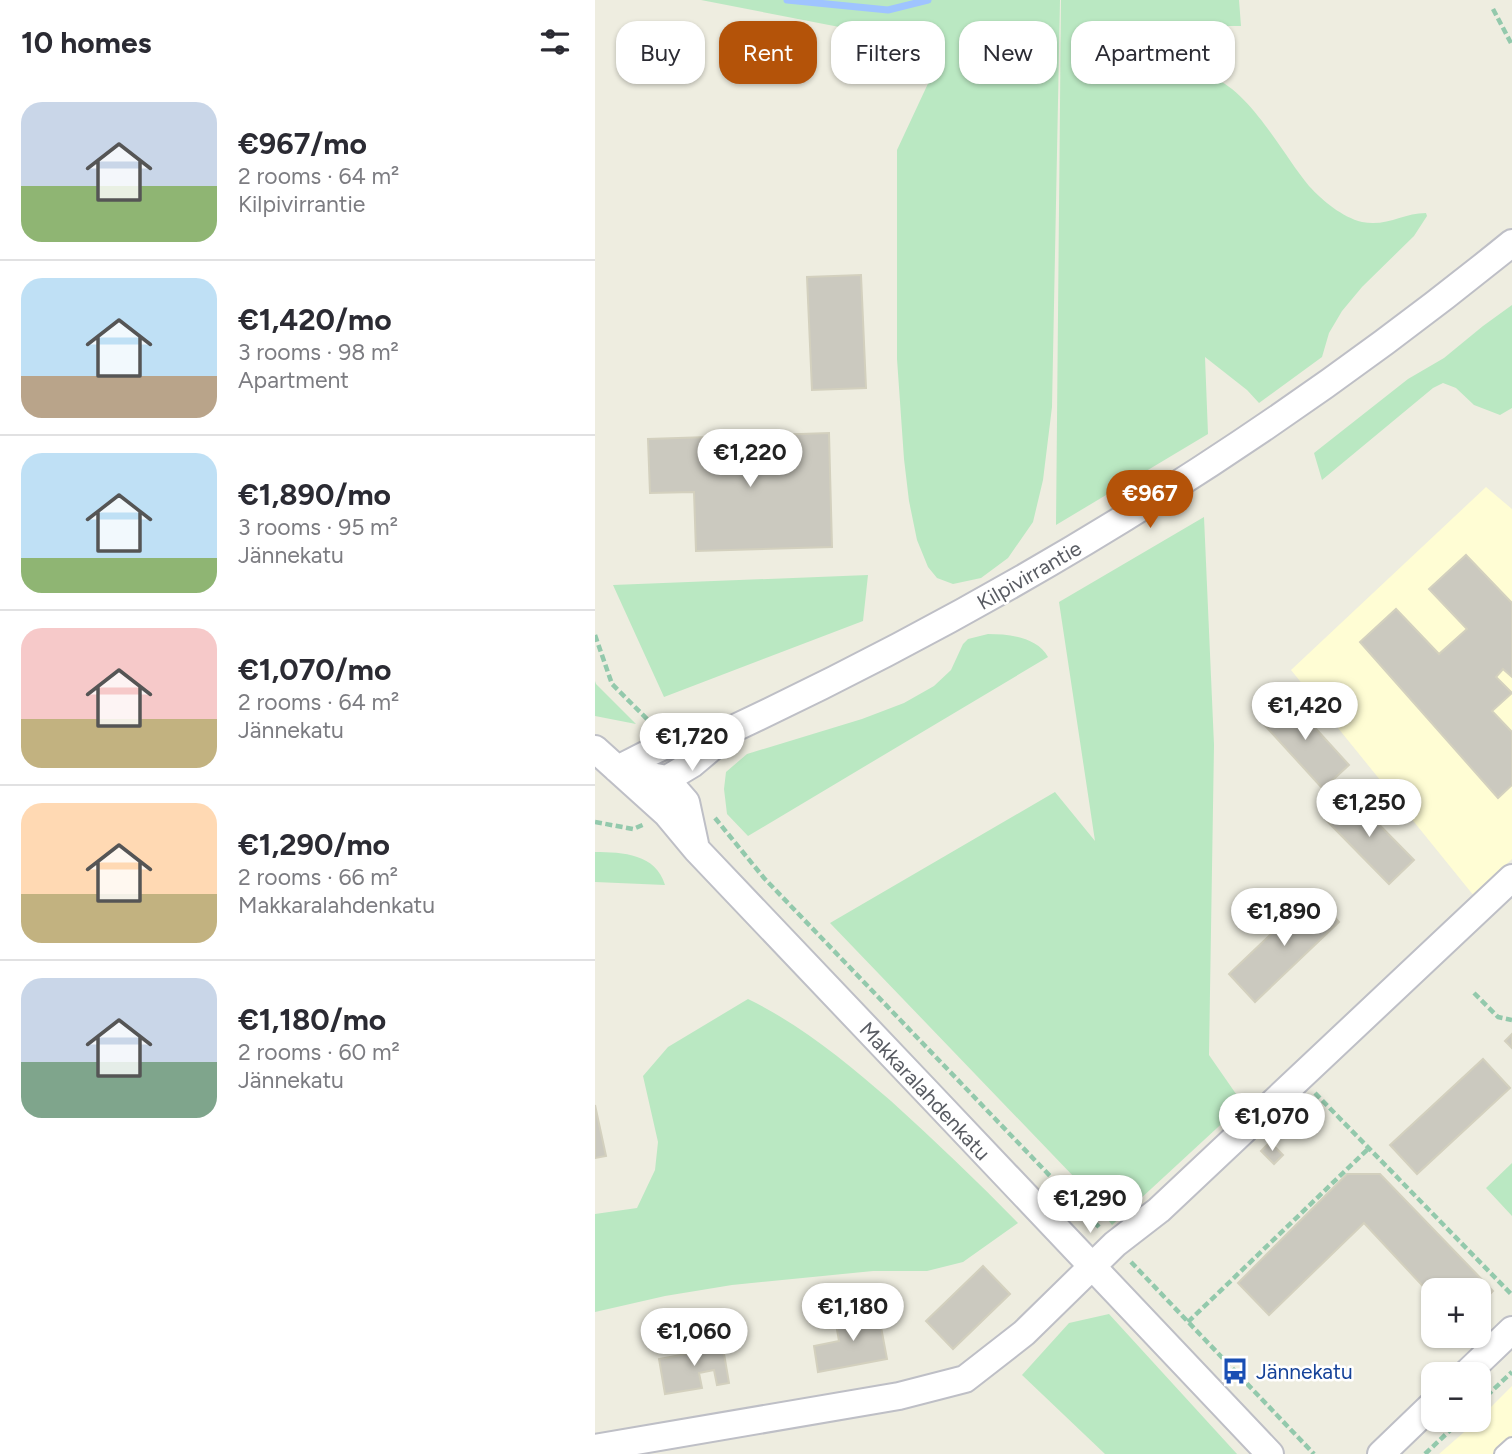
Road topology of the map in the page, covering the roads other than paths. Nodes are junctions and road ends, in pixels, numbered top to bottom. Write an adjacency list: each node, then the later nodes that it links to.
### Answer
1 (1512, 243): 2 (street, Kilpivirrantie)
2 (733, 729): 4 (street, Kilpivirrantie); 5 (street, Kilpivirrantie)
3 (595, 750): 4 (street)
4 (617, 769): 5 (street)
5 (656, 786): 6 (street, Makkaralahdenkatu); 6 (street)
6 (696, 849): 8 (street, Makkaralahdenkatu)
7 (1512, 878): 8 (street)
8 (1093, 1264): 13 (street); 14 (street, Makkaralahdenkatu)
9 (1512, 1330): 10 (street)
10 (1479, 1362)
11 (1421, 1416): 15 (street)
12 (1512, 1445): 16 (lane)
13 (596, 1450)
14 (1270, 1454)
15 (1381, 1454)
16 (1501, 1454)

